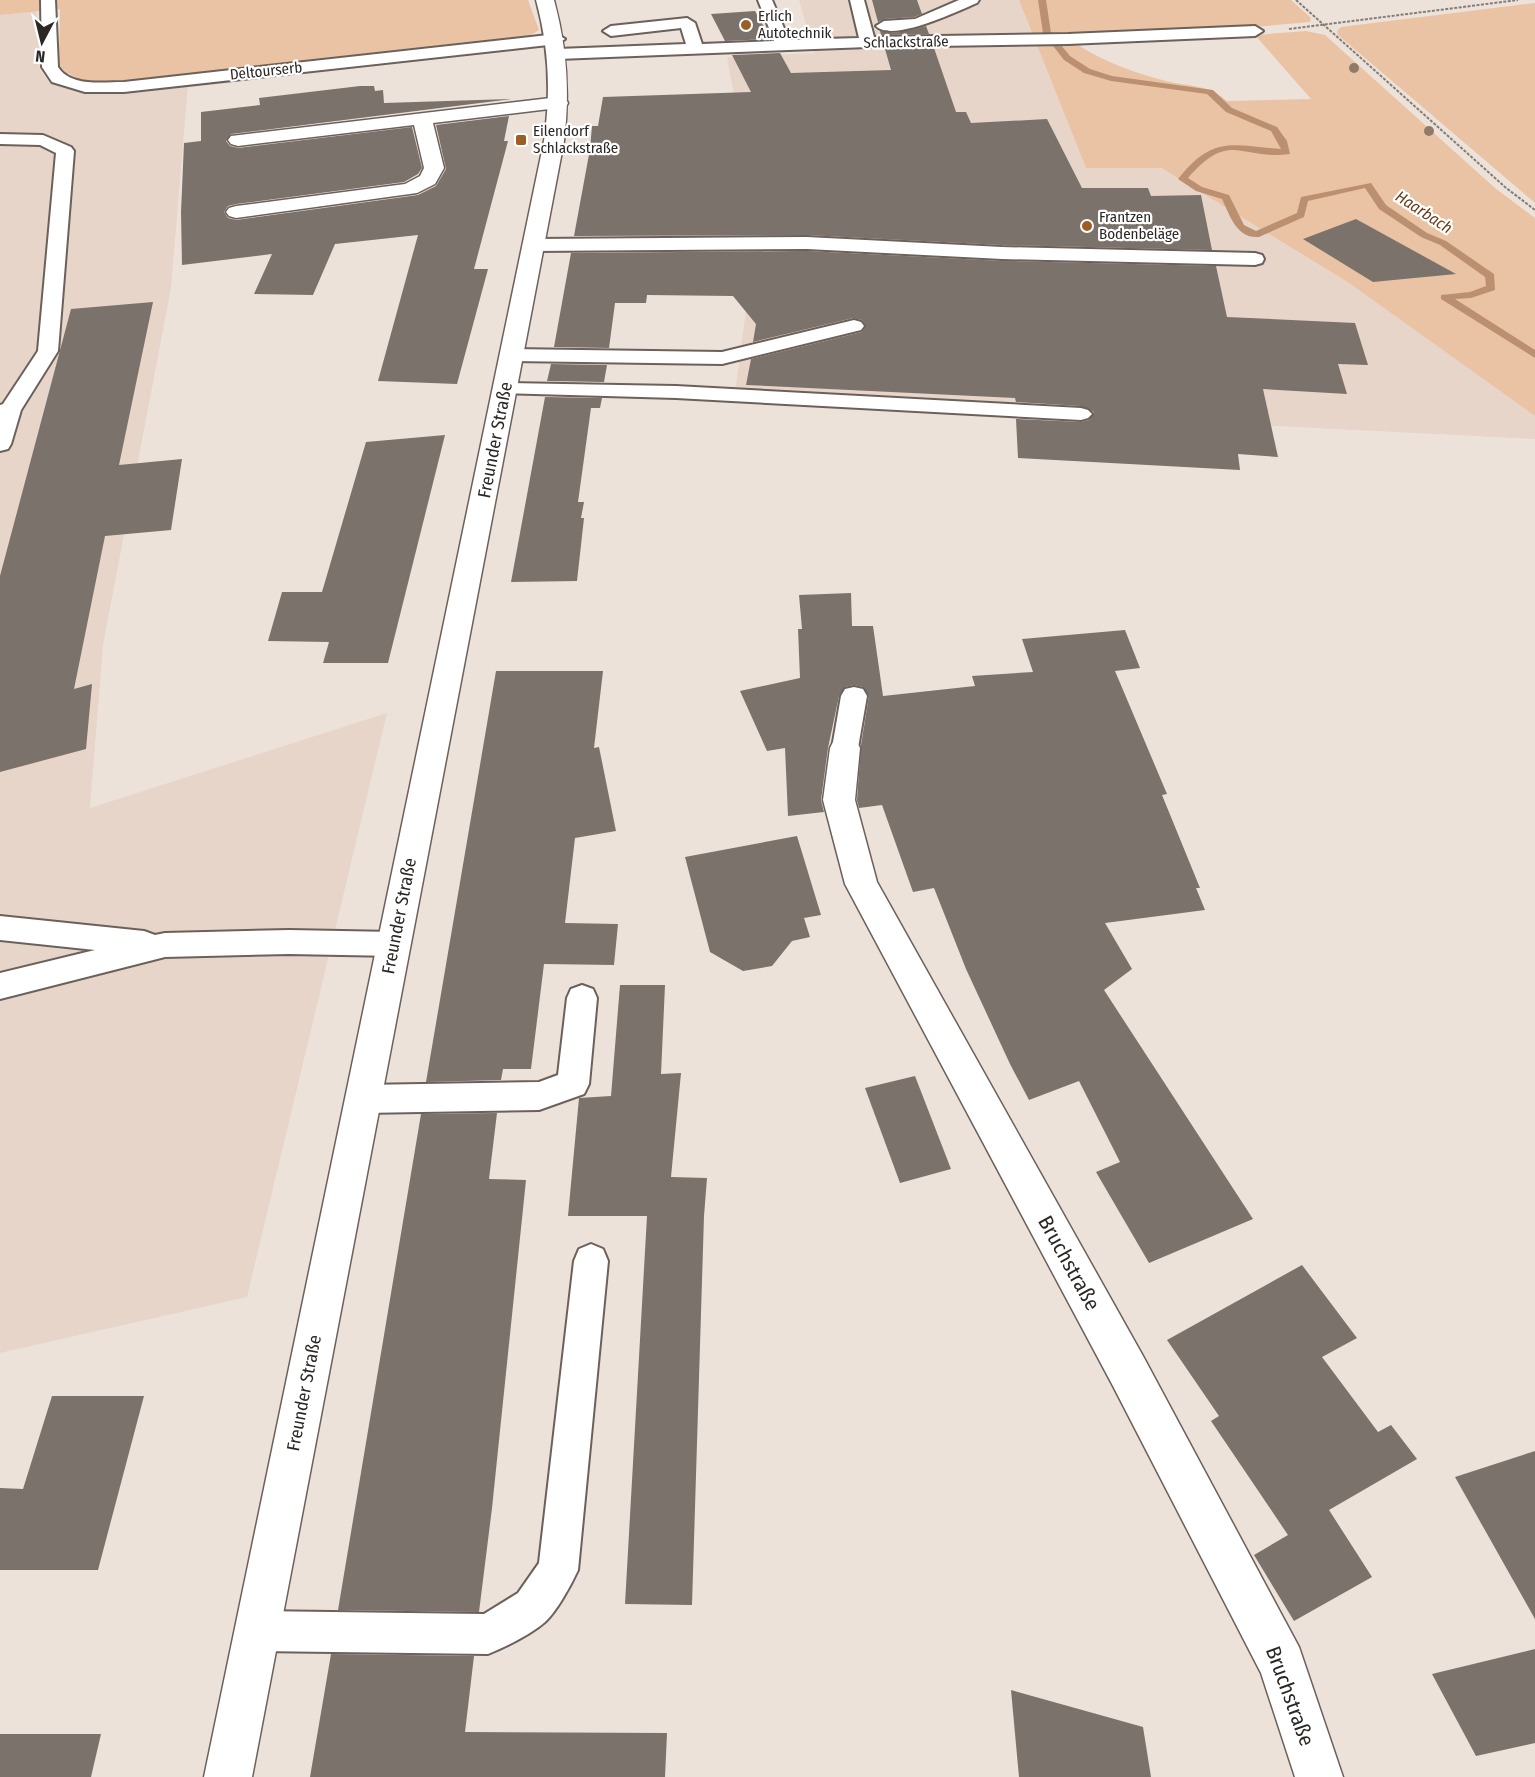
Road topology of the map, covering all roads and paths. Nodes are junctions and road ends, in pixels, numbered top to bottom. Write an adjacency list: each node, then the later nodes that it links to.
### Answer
1 (48, 0): 12 (lane, Deltourserb)
2 (545, 0): 12 (main road, Freunder Straße)
3 (765, 0): 13 (lane)
4 (857, 0): 11 (lane)
5 (972, 0): 11 (lane)
6 (1296, 0): 8 (path)
7 (1518, 0): 8 (path)
8 (1323, 26): 19 (path)
9 (611, 31): 14 (lane)
10 (1254, 31): 11 (lane, Schlackstraße)
11 (866, 35): 13 (lane, Schlackstraße)
12 (557, 47): 14 (lane, Schlackstraße); 15 (main road, Freunder Straße)
13 (784, 47): 14 (lane, Schlackstraße)
14 (696, 50)
15 (559, 103): 16 (main road); 21 (main road, Freunder Straße)
16 (422, 118): 18 (main road); 20 (main road)
17 (0, 139): 26 (lane)
18 (238, 140)
19 (1535, 210)
20 (236, 212)
21 (534, 245): 22 (lane); 24 (main road, Freunder Straße)
22 (1255, 259)
23 (854, 326): 24 (lane)
24 (511, 355): 25 (main road, Freunder Straße)
25 (506, 389): 27 (lane); 32 (main road, Freunder Straße)
26 (5, 410): 28 (lane)
27 (1081, 414)
28 (0, 444)
29 (854, 696): 30 (lane)
30 (845, 748): 40 (main road, Bruchstraße)
31 (0, 928): 33 (lane)
32 (394, 944): 33 (lane); 36 (main road, Freunder Straße)
33 (165, 945): 34 (lane)
34 (0, 986)
35 (582, 998): 36 (lane)
36 (363, 1099): 38 (main road, Freunder Straße)
37 (591, 1261): 38 (lane)
38 (256, 1631): 39 (main road, Freunder Straße)
39 (228, 1777)
40 (1319, 1777)

